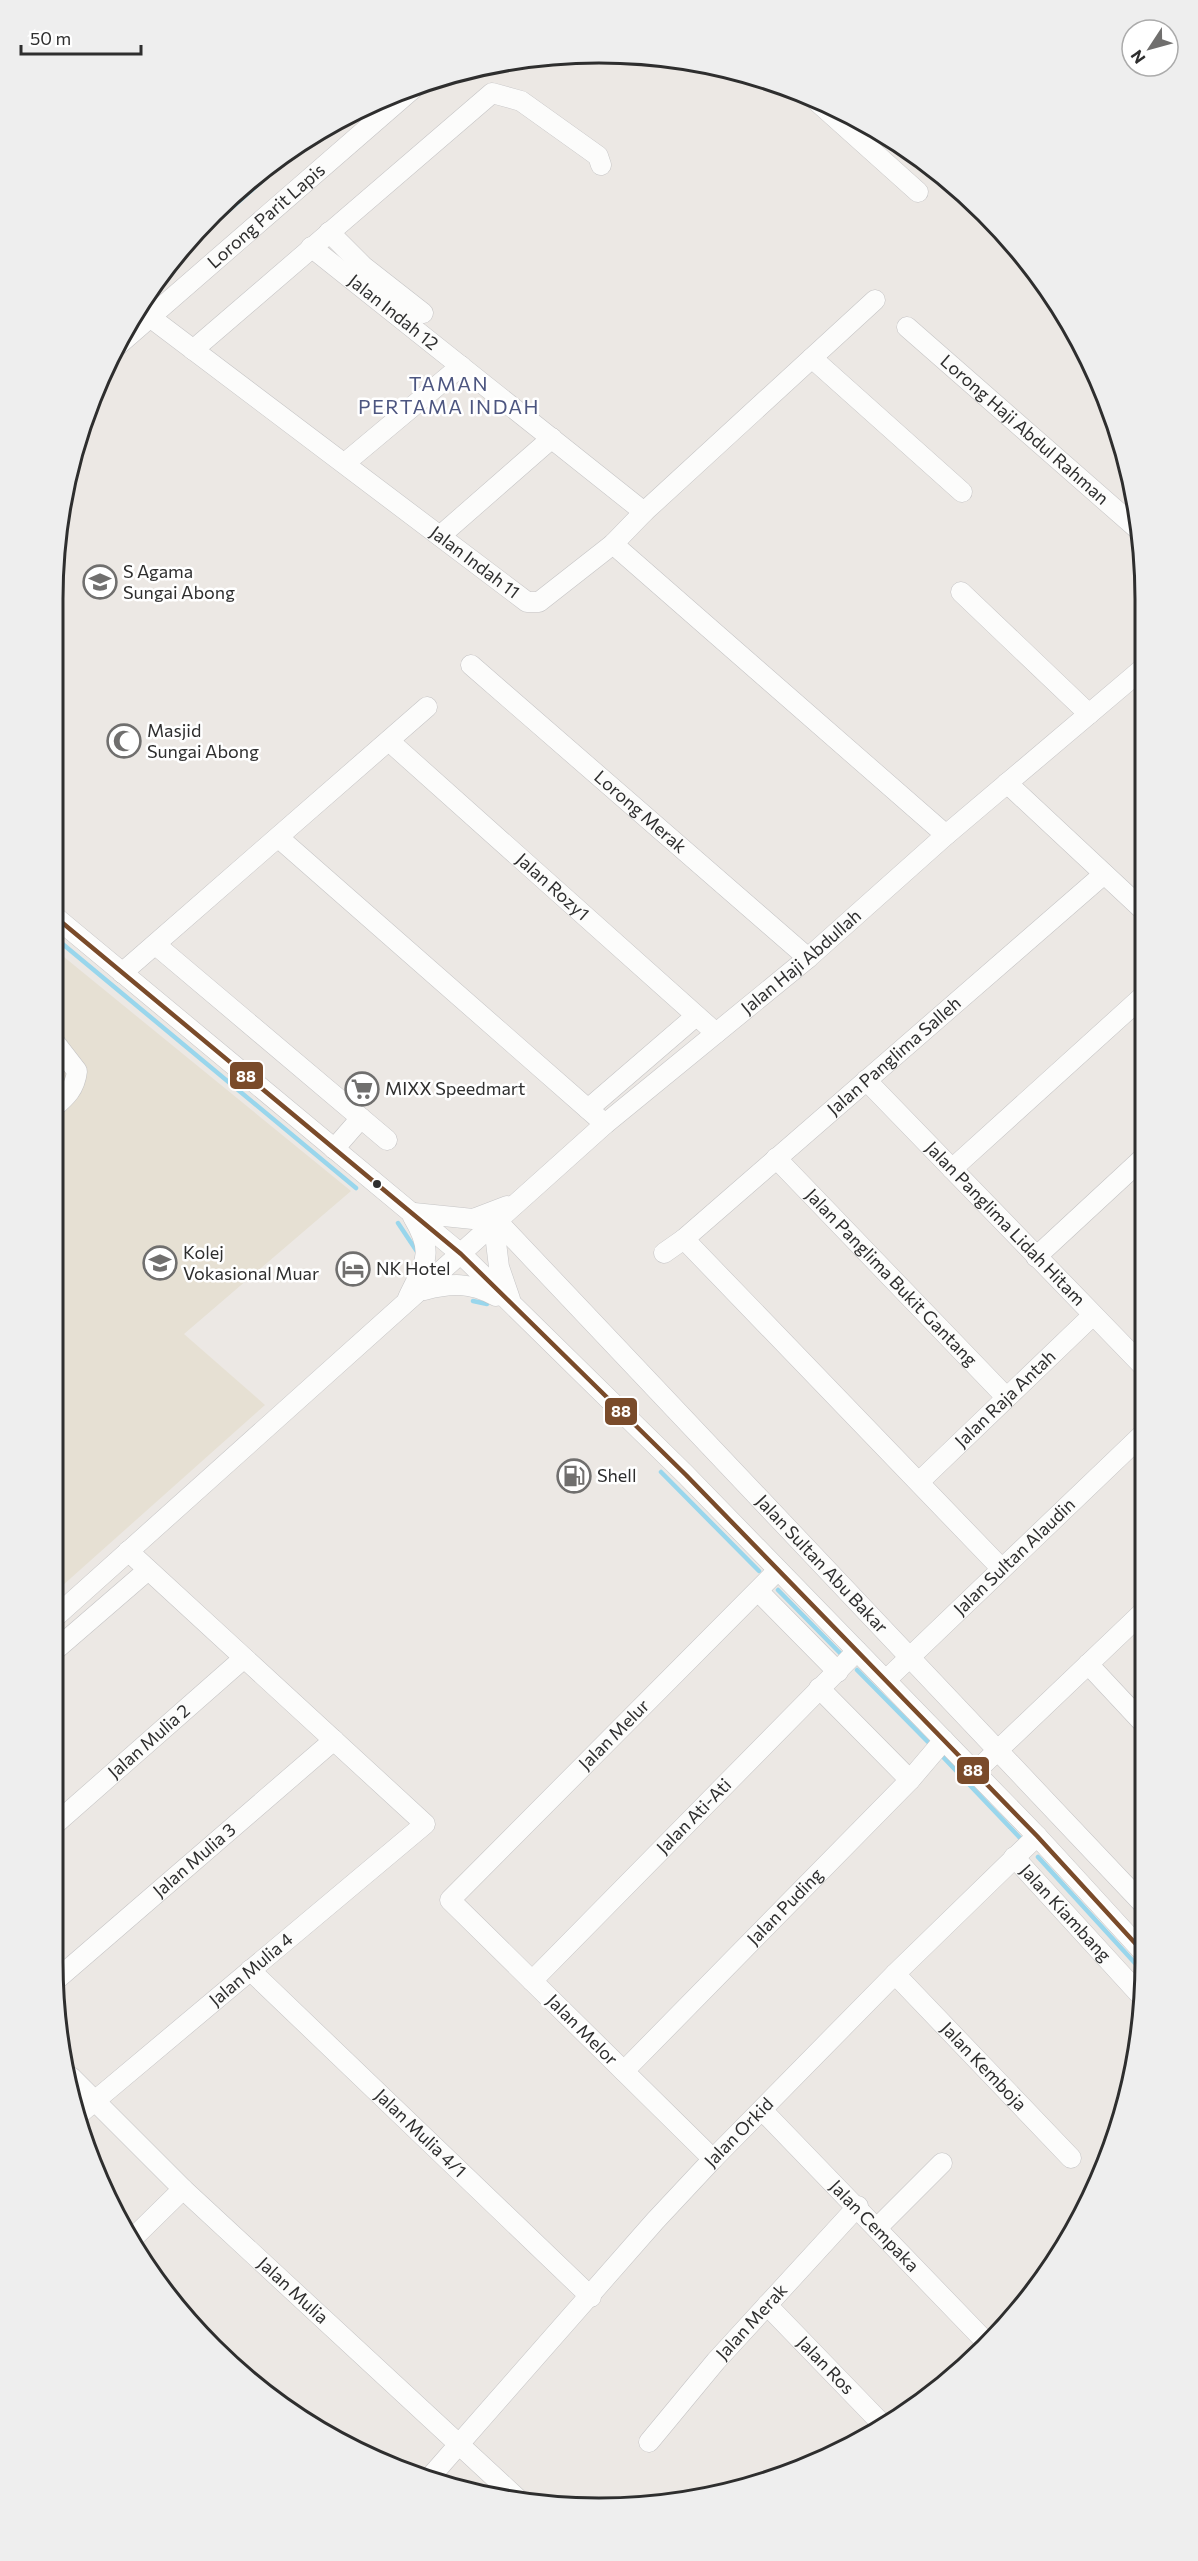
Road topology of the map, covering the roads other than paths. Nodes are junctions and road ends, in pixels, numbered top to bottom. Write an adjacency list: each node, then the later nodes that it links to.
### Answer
1 (394, 104): 8 (street, Lorong Parit Lapis)
2 (835, 118): 4 (street)
3 (600, 165): 5 (street)
4 (918, 192)
5 (328, 232): 6 (street); 9 (street)
6 (311, 247): 12 (street); 14 (street, Jalan Indah 12)
7 (875, 300): 13 (street, Jalan Indah 11)
8 (152, 303)
9 (423, 313)
10 (145, 314): 12 (street, Jalan Indah 11)
11 (907, 327): 19 (street, Lorong Haji Abdul Rahman)
12 (193, 350): 16 (street, Jalan Indah 11)
13 (812, 358): 17 (street); 18 (street, Jalan Indah 11)
14 (461, 366): 15 (street, Jalan Indah 12); 16 (street)
15 (552, 438): 18 (street, Jalan Indah 12); 20 (street)
16 (345, 462): 20 (street, Jalan Indah 11)
17 (962, 492)
18 (644, 512): 21 (street, Jalan Indah 11)
19 (1129, 521)
20 (440, 536): 21 (street, Jalan Indah 11)
21 (613, 544): 29 (street)
22 (961, 592): 26 (street)
23 (471, 665): 35 (street, Lorong Merak)
24 (1135, 675): 26 (street, Jalan Haji Abdullah)
25 (427, 707): 27 (street)
26 (1089, 714): 28 (street, Jalan Haji Abdullah)
27 (389, 741): 30 (street); 38 (street, Jalan Rozy1)
28 (1007, 783): 29 (street, Jalan Haji Abdullah); 31 (street)
29 (946, 835): 35 (street, Jalan Haji Abdullah)
30 (279, 838): 34 (street); 43 (street)
31 (1104, 874): 32 (street); 41 (street, Jalan Panglima Salleh)
32 (1135, 903)
33 (63, 924): 36 (street)
34 (156, 945): 36 (street); 44 (street)
35 (808, 958): 39 (street, Jalan Haji Abdullah)
36 (122, 973): 47 (street)
37 (1135, 1003): 50 (street)
38 (696, 1016): 39 (street, Jalan Rozy1); 43 (street)
39 (716, 1033): 45 (street, Jalan Haji Abdullah)
40 (63, 1054): 42 (street)
41 (866, 1080): 48 (street, Jalan Panglima Salleh); 50 (street, Jalan Panglima Lidah Hitam)
42 (63, 1099)
43 (588, 1109): 45 (street)
44 (361, 1118): 46 (street); 47 (street)
45 (605, 1125): 51 (street, Jalan Haji Abdullah)
46 (387, 1140)
47 (334, 1149): 52 (street)
48 (776, 1158): 54 (street, Jalan Panglima Salleh); 63 (street, Jalan Panglima Bukit Gantang)
49 (1135, 1165): 57 (street)
50 (952, 1169): 57 (street, Jalan Panglima Lidah Hitam)
51 (524, 1197): 52 (street); 53 (street, Jalan Haji Abdullah)
52 (410, 1210): 56 (street); 59 (street)
53 (496, 1224): 56 (street, Jalan Haji Abdullah); 60 (street); 75 (street, Jalan Sultan Abu Bakar)
54 (684, 1239): 55 (street, Jalan Panglima Salleh); 65 (street)
55 (664, 1253)
56 (461, 1254): 58 (street, Jalan Haji Abdullah); 60 (street)
57 (1036, 1257): 61 (street, Jalan Panglima Lidah Hitam)
58 (421, 1291): 59 (street, Jalan Haji Abdullah); 60 (street)
59 (405, 1306): 66 (street, Jalan Haji Abdullah)
60 (516, 1308): 69 (street)
61 (1093, 1315): 62 (street, Jalan Panglima Lidah Hitam); 63 (street, Jalan Raja Antah)
62 (1135, 1358)
63 (1006, 1397): 65 (street, Jalan Raja Antah)
64 (1135, 1441): 67 (street, Jalan Sultan Alaudin)
65 (919, 1482): 67 (street)
66 (128, 1551): 68 (street); 71 (street, Jalan Haji Abdullah)
67 (1001, 1568): 75 (street, Jalan Sultan Alaudin)
68 (148, 1570): 73 (street); 76 (street)
69 (778, 1570): 70 (street, Jalan Melur); 74 (street)
70 (758, 1591): 78 (street); 91 (street, Jalan Melur)
71 (63, 1609)
72 (1135, 1620): 77 (street)
73 (63, 1643)
74 (857, 1651): 78 (street, Jalan Ati-Ati); 79 (street)
75 (909, 1657): 79 (street, Jalan Sultan Alaudin); 84 (street, Jalan Sultan Abu Bakar)
76 (244, 1658): 82 (street); 87 (street, Jalan Mulia 2)
77 (1089, 1664): 81 (street); 84 (street)
78 (838, 1672): 80 (street, Jalan Ati-Ati)
79 (886, 1680): 83 (street)
80 (819, 1688): 86 (street); 96 (street, Jalan Ati-Ati)
81 (1135, 1714)
82 (334, 1740): 93 (street, Jalan Mulia 4); 94 (street, Jalan Mulia 3)
83 (944, 1740): 85 (street); 86 (street, Jalan Puding)
84 (997, 1750): 85 (street); 90 (street, Jalan Sultan Abu Bakar)
85 (975, 1772): 88 (street)
86 (910, 1780): 98 (street, Jalan Puding)
87 (63, 1816)
88 (1037, 1836): 89 (street, Jalan Orkid); 92 (street)
89 (1014, 1857): 95 (street, Jalan Orkid); 97 (street, Jalan Kiambang)
90 (1135, 1895)
91 (450, 1900): 96 (street, Jalan Melor)
92 (1135, 1943)
93 (250, 1970): 100 (street, Jalan Mulia 4); 110 (street, Jalan Mulia 4/1)
94 (63, 1974)
95 (895, 1974): 102 (street, Jalan Orkid); 103 (street, Jalan Kemboja)
96 (532, 1980): 98 (street, Jalan Melor)
97 (1134, 1989)
98 (624, 2071): 104 (street, Jalan Melor)
99 (77, 2082): 100 (street, Jalan Mulia)
100 (95, 2100): 101 (street, Jalan Mulia 4); 106 (street, Jalan Mulia)
101 (84, 2110)
102 (763, 2111): 104 (street, Jalan Orkid); 107 (street, Jalan Cempaka)
103 (1071, 2158)
104 (713, 2159): 110 (street, Jalan Orkid)
105 (942, 2163): 108 (street)
106 (183, 2189): 109 (street); 115 (street, Jalan Mulia)
107 (858, 2206): 108 (street, Jalan Cempaka); 111 (street, Jalan Merak)
108 (878, 2227): 112 (street, Jalan Cempaka)
109 (137, 2234)
110 (591, 2297): 115 (street, Jalan Orkid)
111 (767, 2305): 113 (street, Jalan Ros); 114 (street, Jalan Merak)
112 (982, 2337)
113 (878, 2420)
114 (649, 2442)
115 (460, 2446): 116 (street, Jalan Orkid); 117 (street, Jalan Mulia)
116 (435, 2472)
117 (508, 2490)

